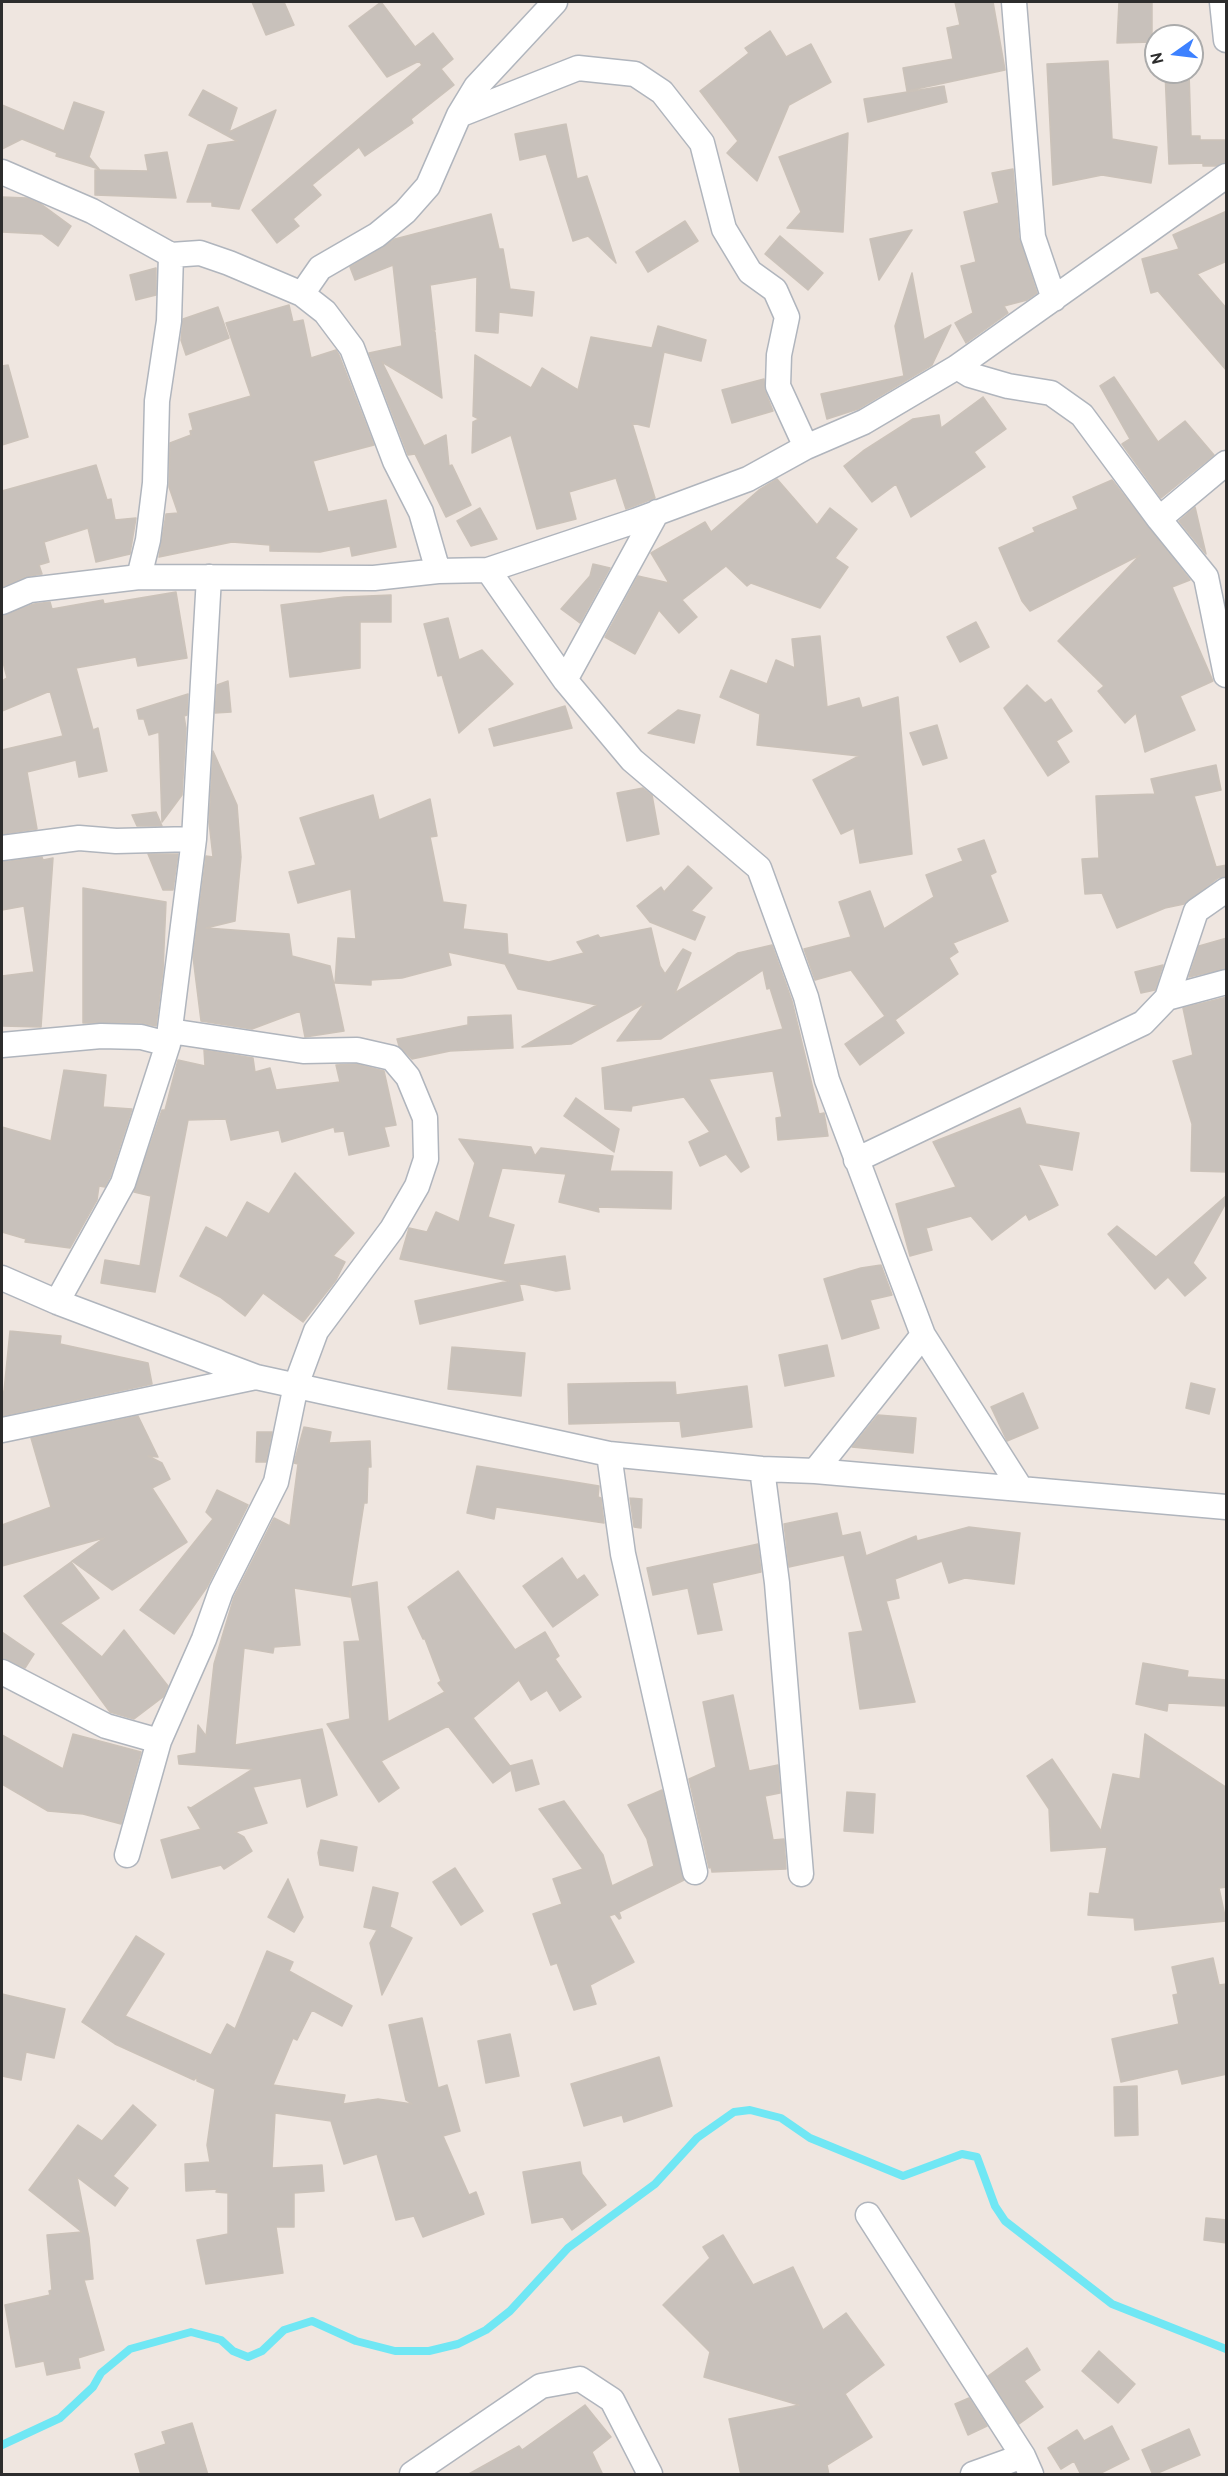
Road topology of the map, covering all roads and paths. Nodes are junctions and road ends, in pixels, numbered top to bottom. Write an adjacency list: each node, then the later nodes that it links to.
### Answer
1 (555, 2): 5 (street)
2 (1014, 2): 10 (street)
3 (1222, 2): 4 (street)
4 (1227, 40)
5 (459, 115): 9 (street); 12 (street)
6 (2, 172): 8 (street)
7 (1227, 176): 10 (street)
8 (171, 255): 9 (street); 19 (street)
9 (302, 294): 17 (street)
10 (1054, 300): 11 (street)
11 (957, 367): 12 (street); 15 (street)
12 (806, 447): 14 (street)
13 (1227, 463): 15 (street)
14 (657, 512): 16 (street); 22 (street)
15 (1159, 519): 21 (street)
16 (488, 570): 17 (street); 22 (street)
17 (438, 571): 18 (street)
18 (209, 576): 19 (street); 23 (street)
19 (139, 577): 20 (street)
20 (2, 602)
21 (1227, 675)
22 (565, 680): 30 (street)
23 (194, 839): 24 (street); 28 (street)
24 (2, 848)
25 (1227, 890): 27 (street)
26 (1227, 982): 27 (street)
27 (1167, 998): 30 (street)
28 (169, 1037): 29 (street); 32 (street); 35 (street)
29 (2, 1045)
30 (856, 1160): 33 (street)
31 (2, 1278): 32 (street)
32 (57, 1302): 34 (street)
33 (923, 1335): 39 (street); 40 (street)
34 (256, 1377): 35 (street); 36 (street)
35 (296, 1385): 37 (street); 43 (street)
36 (2, 1430)
37 (609, 1454): 38 (street); 45 (street)
38 (762, 1469): 39 (street); 46 (street)
39 (815, 1471): 40 (street)
40 (1021, 1489): 41 (street)
41 (1227, 1507)
42 (2, 1671): 43 (street)
43 (159, 1742): 44 (street)
44 (127, 1855)
45 (695, 1872)
46 (801, 1874)
47 (868, 2215): 48 (street)
48 (1027, 2465): 51 (street)
49 (412, 2475): 50 (street)
50 (650, 2475)
51 (973, 2475)

